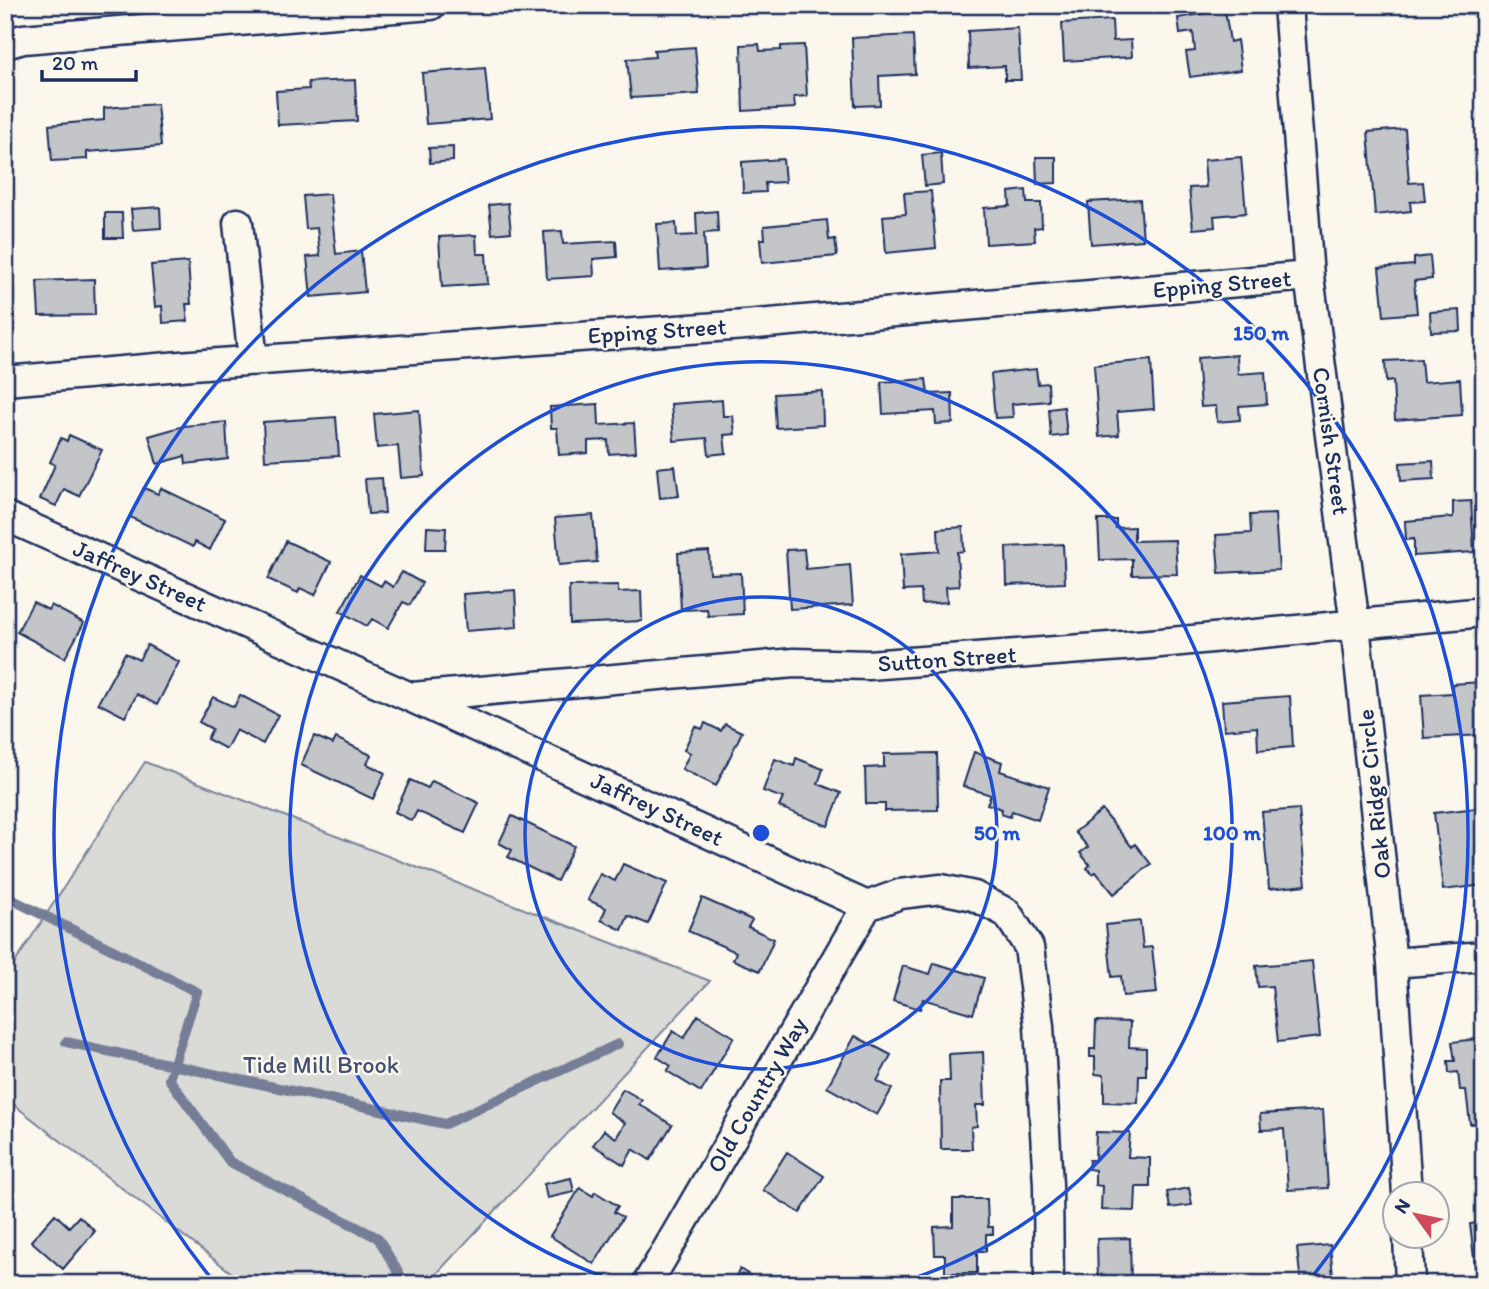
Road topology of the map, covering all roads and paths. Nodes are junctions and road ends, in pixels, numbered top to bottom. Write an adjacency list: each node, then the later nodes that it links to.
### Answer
1 (431, 5): 3 (street)
2 (1288, 5): 5 (street, Cornish Street)
3 (5, 44)
4 (238, 223): 6 (street)
5 (1309, 276): 6 (street, Epping Street); 10 (street, Cornish Street)
6 (253, 360): 7 (street, Epping Street)
7 (5, 381)
8 (5, 516): 11 (street, Jaffrey Street)
9 (1484, 612): 10 (street, Sutton Street)
10 (1355, 625): 11 (street, Sutton Street); 14 (street, Oak Ridge Circle)
11 (410, 697): 12 (street, Jaffrey Street)
12 (867, 906): 17 (street, Old Country Way); 18 (street)
13 (1484, 956): 14 (street)
14 (1392, 963): 15 (street, Oak Ridge Circle)
15 (1406, 1180)
16 (1409, 1250): 19 (street)
17 (647, 1284)
18 (1049, 1284)
19 (1410, 1284)

